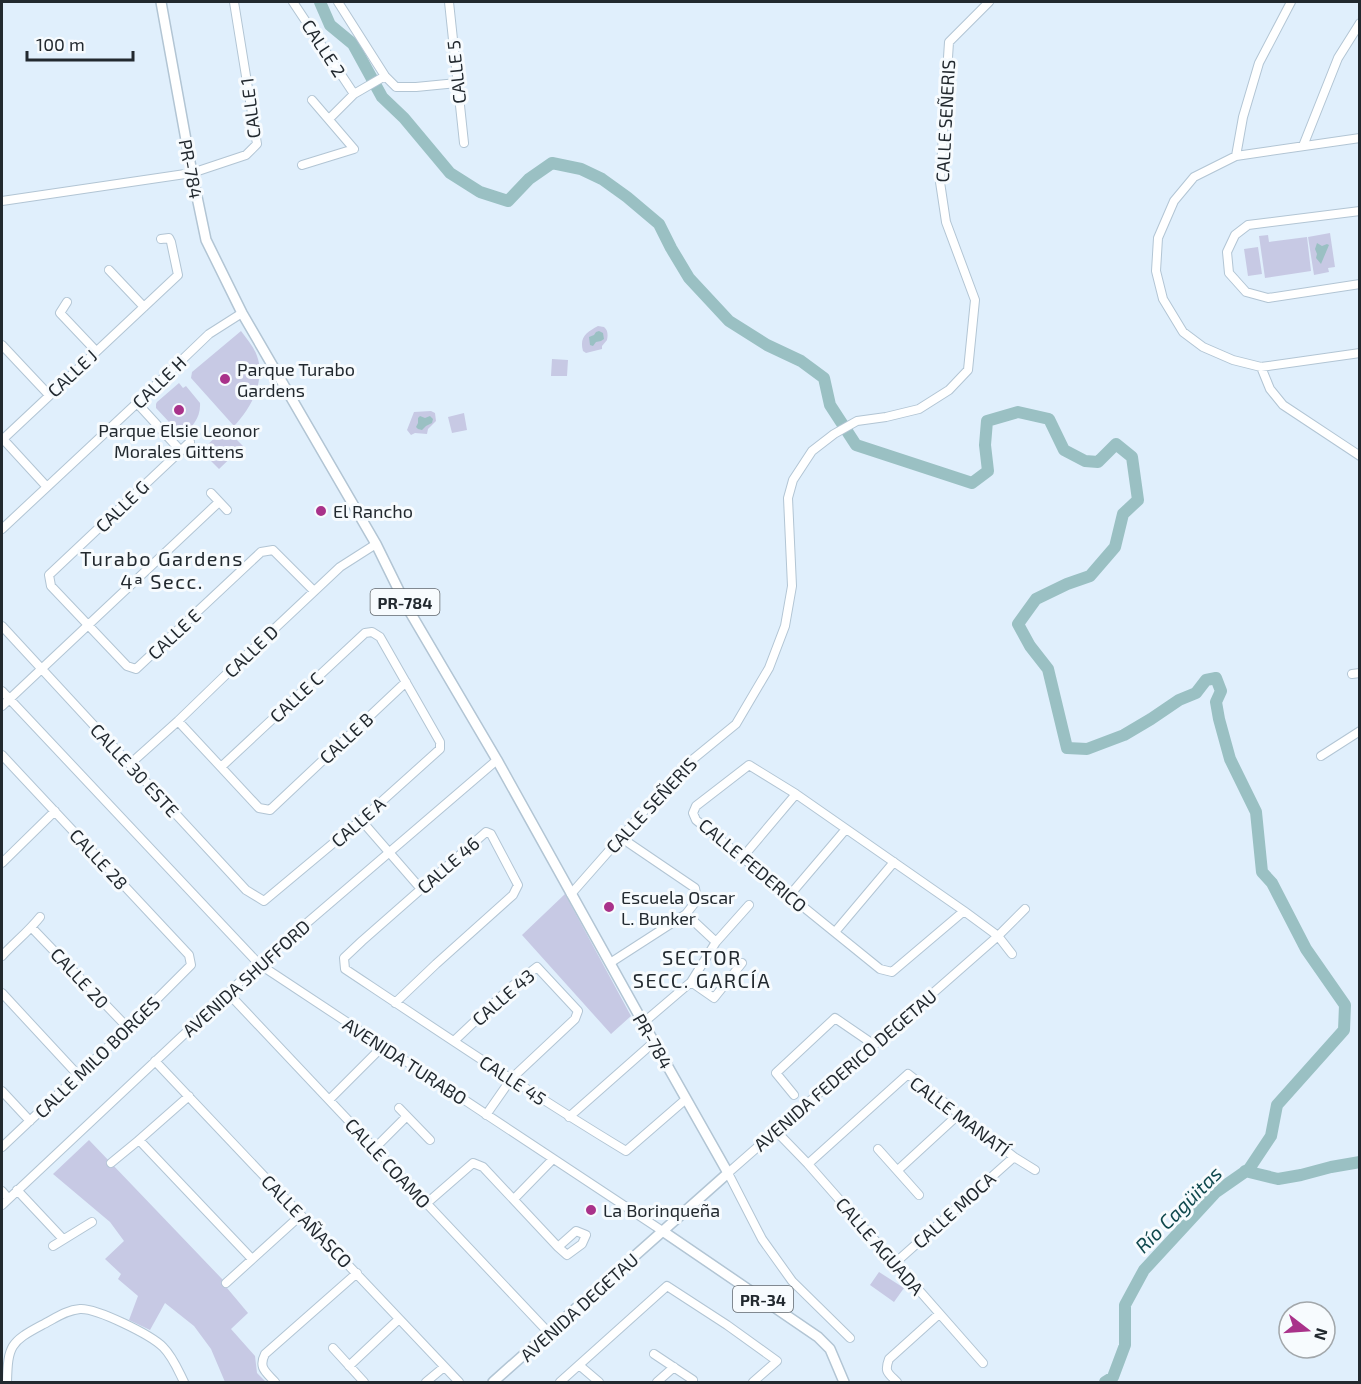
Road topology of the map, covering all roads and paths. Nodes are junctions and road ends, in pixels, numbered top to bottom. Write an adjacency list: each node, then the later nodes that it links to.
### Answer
1 (161, 2): 19 (main road, PR-784 / PR-784)
2 (234, 2): 19 (street, CALLE 1)
3 (293, 2): 11 (street, CALLE 2)
4 (338, 2): 9 (street)
5 (449, 2): 10 (street, CALLE 5)
6 (989, 2): 63 (street, CALLE SEÑERIS)
7 (1291, 2): 17 (street)
8 (1359, 23): 16 (street)
9 (381, 78): 10 (street); 11 (street)
10 (457, 83): 15 (street, CALLE 5)
11 (354, 94): 13 (street)
12 (312, 100): 13 (street)
13 (329, 119): 18 (street)
14 (1359, 138): 16 (street)
15 (464, 143)
16 (1303, 146): 17 (street)
17 (1236, 156): 31 (street)
18 (302, 165)
19 (192, 173): 20 (street); 27 (main road, PR-784 / PR-784)
20 (2, 201)
21 (1359, 211): 24 (street)
22 (161, 239): 26 (street, CALLE J)
23 (109, 270): 26 (street)
24 (1359, 284)
25 (67, 302): 29 (street)
26 (144, 307): 29 (street, CALLE J)
27 (242, 313): 33 (street, CALLE H); 43 (main road, PR-784 / PR-784)
28 (2, 345): 32 (street)
29 (96, 351): 32 (street, CALLE J)
30 (1359, 353): 31 (street)
31 (1261, 367): 37 (street)
32 (49, 395): 34 (street, CALLE J)
33 (137, 403): 36 (street); 38 (street, CALLE H)
34 (2, 439): 38 (street)
35 (190, 442): 36 (street, CALLE G)
36 (180, 450): 46 (street, CALLE G)
37 (1359, 456)
38 (46, 487): 42 (street, CALLE H)
39 (211, 493): 40 (street)
40 (219, 502): 41 (street); 46 (street)
41 (227, 510)
42 (2, 529)
43 (376, 544): 44 (street, CALLE D); 56 (main road, PR-784 / PR-784)
44 (314, 591): 46 (street, CALLE E); 52 (street, CALLE D)
45 (2, 626): 47 (street, CALLE 30 ESTE)
46 (87, 626): 47 (street)
47 (41, 670): 50 (street); 57 (street, CALLE 30 ESTE)
48 (406, 682): 58 (street, CALLE B); 58 (street, CALLE C); 61 (street, CALLE A)
49 (2, 691): 50 (street, AVENIDA TURABO)
50 (9, 699): 51 (street); 86 (street, AVENIDA TURABO)
51 (2, 706)
52 (178, 721): 57 (street, CALLE D); 58 (street)
53 (1359, 731): 55 (street)
54 (2, 755): 60 (street, CALLE 28)
55 (1321, 756)
56 (497, 760): 64 (street, AVENIDA SHUFFORD); 70 (main road, PR-784 / PR-784)
57 (130, 764): 69 (street, CALLE 30 ESTE)
58 (221, 767)
59 (796, 794): 62 (street, CALLE FEDERICO); 65 (street); 65 (street, CALLE FEDERICO)
60 (55, 812): 67 (street); 87 (street, CALLE 28)
61 (361, 820): 64 (street); 69 (street, CALLE A)
62 (846, 829): 66 (street, CALLE FEDERICO); 71 (street)
63 (620, 837): 70 (street, CALLE SEÑERIS); 75 (street)
64 (390, 852): 68 (street); 86 (street, AVENIDA SHUFFORD)
65 (742, 858): 71 (street, CALLE FEDERICO)
66 (894, 862): 74 (street, CALLE FEDERICO); 78 (street)
67 (2, 863)
68 (421, 889): 83 (street, CALLE 46); 91 (street, CALLE 46)
69 (274, 892)
70 (571, 894): 84 (main road, PR-784 / PR-784)
71 (789, 896): 78 (street, CALLE FEDERICO)
72 (749, 905): 80 (street)
73 (1025, 909): 79 (street, AVENIDA FEDERICO DEGETAU)
74 (964, 911): 78 (street, CALLE FEDERICO); 79 (street, CALLE FEDERICO)
75 (686, 914): 80 (street); 84 (street)
76 (40, 917): 77 (street)
77 (32, 928): 82 (street); 93 (street, CALLE 20)
78 (835, 932)
79 (998, 936): 81 (street, CALLE FEDERICO); 96 (street, AVENIDA FEDERICO DEGETAU)
80 (716, 942): 88 (street)
81 (1012, 954)
82 (2, 956)
83 (344, 958): 91 (street, CALLE 45)
84 (610, 963): 92 (main road, PR-784 / PR-784)
85 (742, 963): 88 (street)
86 (259, 964): 90 (street, AVENIDA SHUFFORD); 97 (street, AVENIDA TURABO)
87 (192, 965): 93 (street, CALLE MILO BORGES)
88 (691, 982): 92 (street)
89 (2, 993): 99 (street)
90 (228, 993): 98 (street, AVENIDA SHUFFORD); 105 (street, CALLE COAMO)
91 (396, 1003): 94 (street, CALLE 45)
92 (643, 1023): 95 (main road, PR-784 / PR-784)
93 (128, 1028): 99 (street, CALLE MILO BORGES)
94 (454, 1041): 100 (street, CALLE 45); 100 (street, CALLE 43)
95 (654, 1042): 104 (main road, PR-784 / PR-784); 110 (street)
96 (873, 1044): 102 (street); 112 (street, AVENIDA FEDERICO DEGETAU)
97 (382, 1047): 105 (street); 108 (street, AVENIDA TURABO)
98 (155, 1061): 103 (street, CALLE AÑASCO); 125 (street, AVENIDA SHUFFORD)
99 (78, 1075): 111 (street, CALLE MILO BORGES)
100 (511, 1079): 108 (street, CALLE 43); 110 (street, CALLE 45)
101 (2, 1091): 111 (street)
102 (794, 1095)
103 (189, 1096): 113 (street); 132 (street, CALLE AÑASCO)
104 (686, 1099): 110 (street, CALLE 45); 124 (main road, PR-784 / PR-784)
105 (329, 1100): 116 (street, CALLE COAMO)
106 (399, 1108): 109 (street)
107 (959, 1114): 118 (street, CALLE MANATÍ); 121 (street, CALLE MANATÍ); 122 (street)
108 (486, 1115): 119 (street, AVENIDA TURABO)
109 (406, 1117): 114 (street); 116 (street)
110 (569, 1117)
111 (30, 1121): 115 (street, CALLE MILO BORGES)
112 (776, 1131): 121 (street, CALLE AGUADA); 124 (street, AVENIDA FEDERICO DEGETAU)
113 (139, 1140): 120 (street); 138 (street)
114 (430, 1140)
115 (2, 1147)
116 (375, 1148): 130 (street, CALLE COAMO)
117 (878, 1149): 122 (street)
118 (1014, 1156): 123 (street, CALLE MANATÍ); 139 (street, CALLE MOCA)
119 (553, 1159): 129 (street); 134 (street, AVENIDA TURABO)
120 (111, 1163)
121 (807, 1164): 139 (street, CALLE AGUADA)
122 (898, 1170): 127 (street)
123 (1035, 1170)
124 (728, 1173): 134 (main road, AVENIDA FEDERICO DEGETAU); 145 (street)
125 (17, 1190): 128 (street, AVENIDA SHUFFORD); 135 (street)
126 (2, 1191): 128 (street)
127 (919, 1195)
128 (8, 1198): 131 (street, AVENIDA SHUFFORD)
129 (514, 1199): 130 (street); 137 (street)
130 (427, 1203): 144 (street, CALLE COAMO)
131 (2, 1205)
132 (301, 1215): 138 (street); 140 (street, CALLE AÑASCO)
133 (92, 1222): 135 (street)
134 (664, 1232): 144 (main road, AVENIDA DEGETAU); 165 (main road, AVENIDA TURABO / PR-34)
135 (63, 1239): 136 (street)
136 (53, 1246)
137 (558, 1247)
138 (252, 1259): 141 (street)
139 (895, 1263): 142 (street, CALLE AGUADA)
140 (357, 1273): 143 (street, CALLE AÑASCO); 156 (street)
141 (226, 1283)
142 (939, 1314): 148 (street, CALLE AGUADA); 166 (street)
143 (399, 1319): 150 (street); 151 (street, CALLE AÑASCO)
144 (549, 1333): 160 (main road, AVENIDA DEGETAU)
145 (850, 1338)
146 (333, 1348): 150 (street)
147 (654, 1354): 152 (street)
148 (983, 1363)
149 (579, 1365): 161 (street); 162 (street); 164 (street)
150 (349, 1366): 157 (street)
151 (444, 1367): 158 (street); 159 (street, CALLE AÑASCO)
152 (674, 1367): 153 (street); 163 (street)
153 (693, 1380)
154 (7, 1383): 155 (street)
155 (184, 1383)
156 (275, 1383)
157 (364, 1383)
158 (426, 1383)
159 (459, 1383)
160 (494, 1383)
161 (560, 1383)
162 (599, 1383)
163 (657, 1383)
164 (753, 1383)
165 (844, 1383)
166 (897, 1383)

